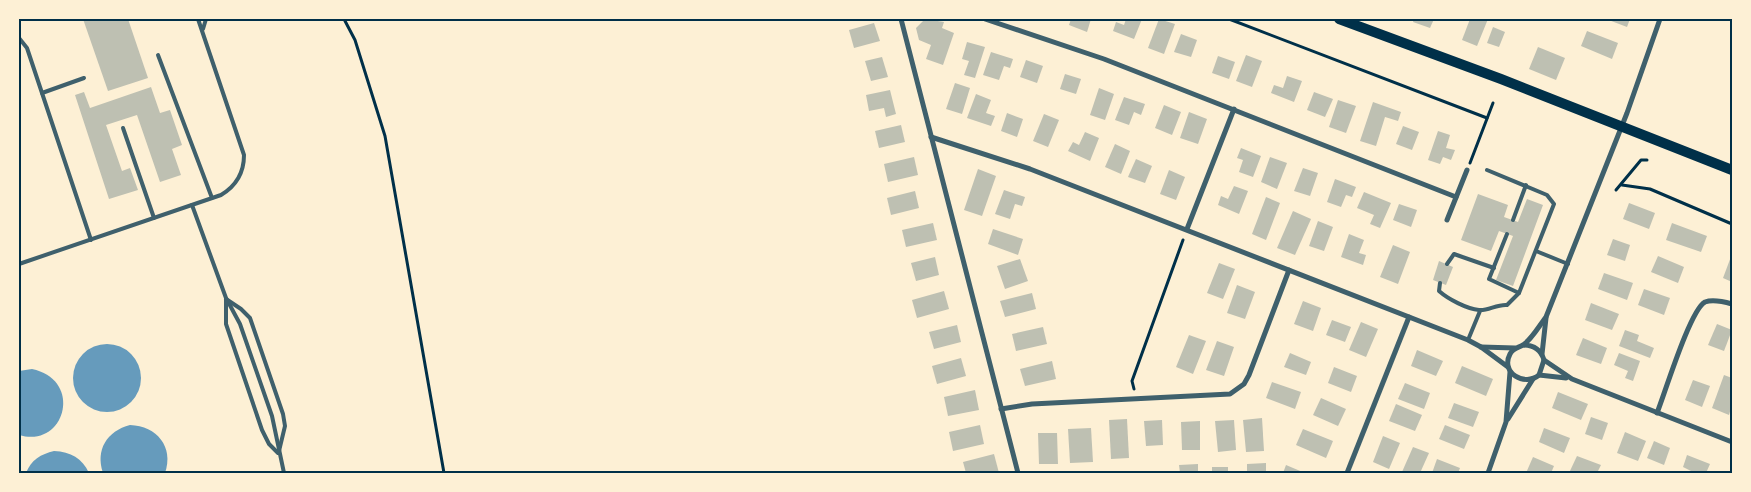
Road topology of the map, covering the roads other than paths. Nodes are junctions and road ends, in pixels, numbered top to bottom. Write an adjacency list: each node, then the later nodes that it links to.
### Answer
1 (198, 19): 7 (lane)
2 (206, 19): 7 (lane)
3 (901, 19): 15 (street)
4 (985, 19): 12 (street)
5 (1339, 19): 13 (main road)
6 (1660, 19): 13 (street)
7 (203, 29): 21 (lane)
8 (19, 38): 11 (lane)
9 (158, 55): 21 (lane)
10 (84, 78): 11 (lane)
11 (42, 94): 28 (lane)
12 (1234, 109): 20 (street); 26 (street)
13 (1621, 127): 18 (main road); 32 (street)
14 (123, 128): 23 (lane)
15 (931, 137): 26 (street); 51 (street)
16 (1467, 170): 20 (street)
17 (1487, 170): 19 (lane)
18 (1732, 170)
19 (1526, 185): 25 (lane); 29 (lane)
20 (1456, 197): 24 (street)
21 (212, 198): 22 (lane)
22 (192, 205): 23 (lane); 37 (lane)
23 (154, 218): 28 (lane)
24 (1447, 220)
25 (1513, 220)
26 (1187, 229): 34 (street)
27 (1507, 234): 33 (lane)
28 (91, 240): 30 (lane)
29 (1536, 251): 32 (lane); 36 (lane)
30 (19, 264)
31 (1447, 264): 33 (lane)
32 (1568, 264): 41 (street)
33 (1494, 268): 36 (lane)
34 (1289, 270): 40 (street); 51 (street)
35 (1440, 283): 39 (lane)
36 (1519, 293): 39 (lane)
37 (226, 298): 55 (lane); 55 (lane); 55 (lane)
38 (1732, 304): 52 (street)
39 (1480, 311): 42 (lane)
40 (1409, 317): 42 (street); 58 (street)
41 (1546, 318): 43 (street); 46 (street)
42 (1468, 340): 44 (street)
43 (1523, 345): 45 (street); 46 (street)
44 (1481, 347): 45 (street); 47 (street)
45 (1515, 348): 47 (street)
46 (1543, 358): 48 (street); 50 (street)
47 (1509, 370): 49 (street); 53 (street)
48 (1539, 375): 49 (street); 50 (street)
49 (1534, 379): 53 (street)
50 (1572, 379): 52 (street)
51 (1001, 409): 57 (street)
52 (1657, 413): 54 (street)
53 (1506, 422): 59 (street)
54 (1732, 442)
55 (278, 453): 56 (lane)
56 (284, 473)
57 (1018, 473)
58 (1347, 473)
59 (1488, 473)

